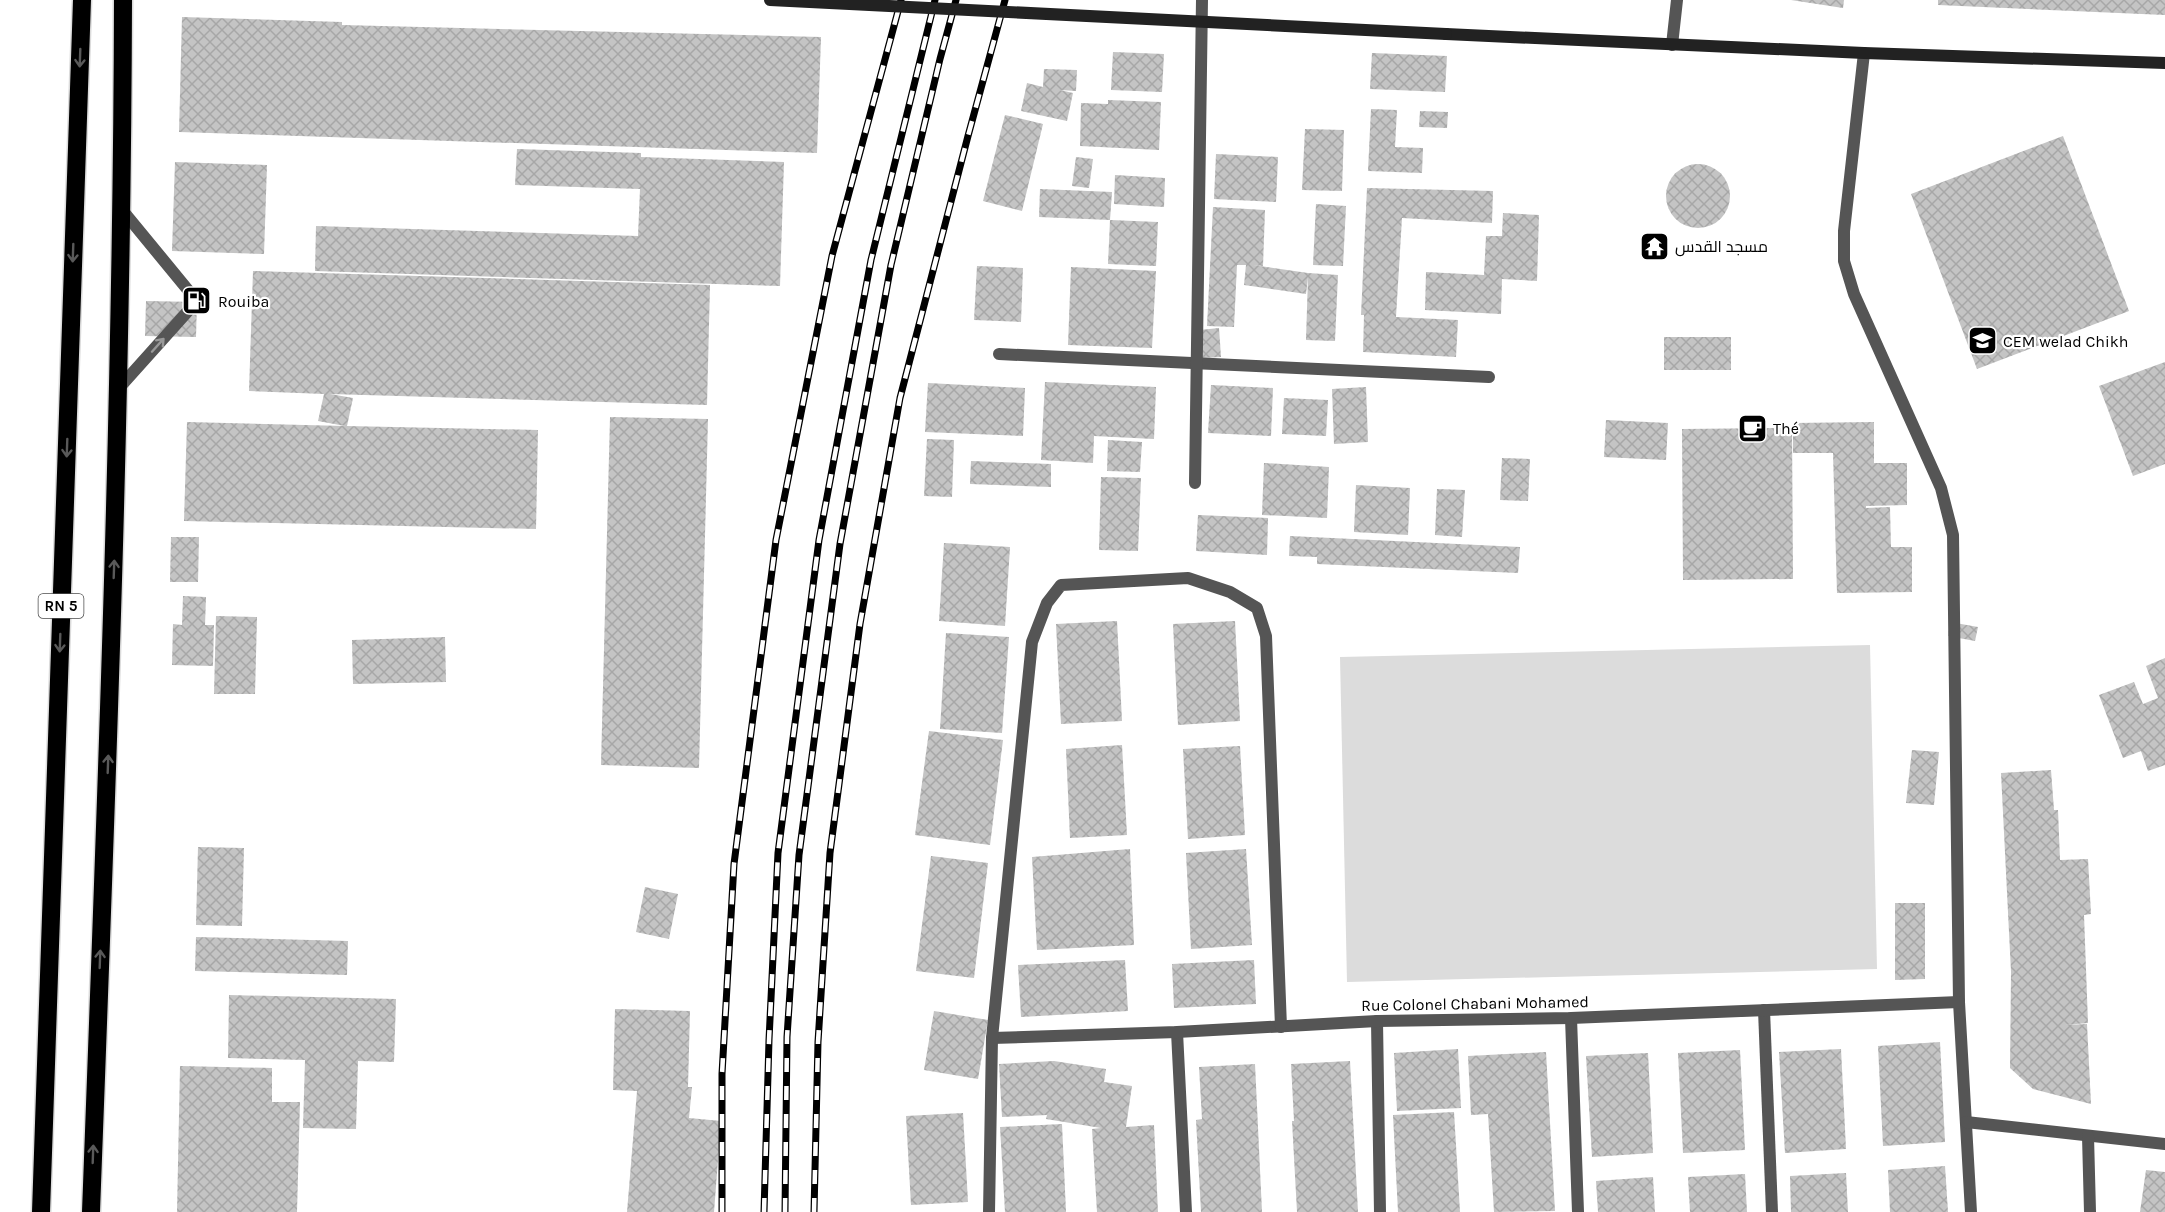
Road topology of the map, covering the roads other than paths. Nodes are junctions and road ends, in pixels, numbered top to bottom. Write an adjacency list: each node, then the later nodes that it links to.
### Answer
1 (82, 0): 25 (highway, RN 5, one-way to 25)
2 (123, 0): 9 (highway)
3 (770, 0): 6 (main road, bridge)
4 (1202, 0): 11 (street)
5 (1677, 0): 6 (street)
6 (1672, 45): 7 (main road)
7 (1864, 53): 8 (main road); 15 (street)
8 (2165, 63)
9 (123, 211): 13 (highway); 13 (street, one-way to 9)
10 (999, 354): 11 (street)
11 (1197, 363): 12 (street); 14 (street)
12 (1489, 377)
13 (119, 388): 26 (highway, one-way to 13)
14 (1195, 483)
15 (1959, 1002): 16 (street, Rue Colonel Chabani Mohamed); 22 (street)
16 (1764, 1010): 17 (street, Rue Colonel Chabani Mohamed); 31 (street)
17 (1571, 1018): 18 (street, Rue Colonel Chabani Mohamed); 30 (street)
18 (1377, 1021): 19 (street, Rue Colonel Chabani Mohamed); 29 (street)
19 (1281, 1027): 20 (street, Rue Colonel Chabani Mohamed); 21 (street)
20 (1178, 1032): 21 (street, Rue Colonel Chabani Mohamed); 28 (street)
21 (992, 1038): 27 (street)
22 (1966, 1122): 23 (street); 32 (street)
23 (2088, 1136): 24 (street); 33 (street)
24 (2165, 1144)
25 (41, 1212)
26 (91, 1212)
27 (989, 1212)
28 (1186, 1212)
29 (1380, 1212)
30 (1578, 1212)
31 (1772, 1212)
32 (1971, 1212)
33 (2090, 1212)

